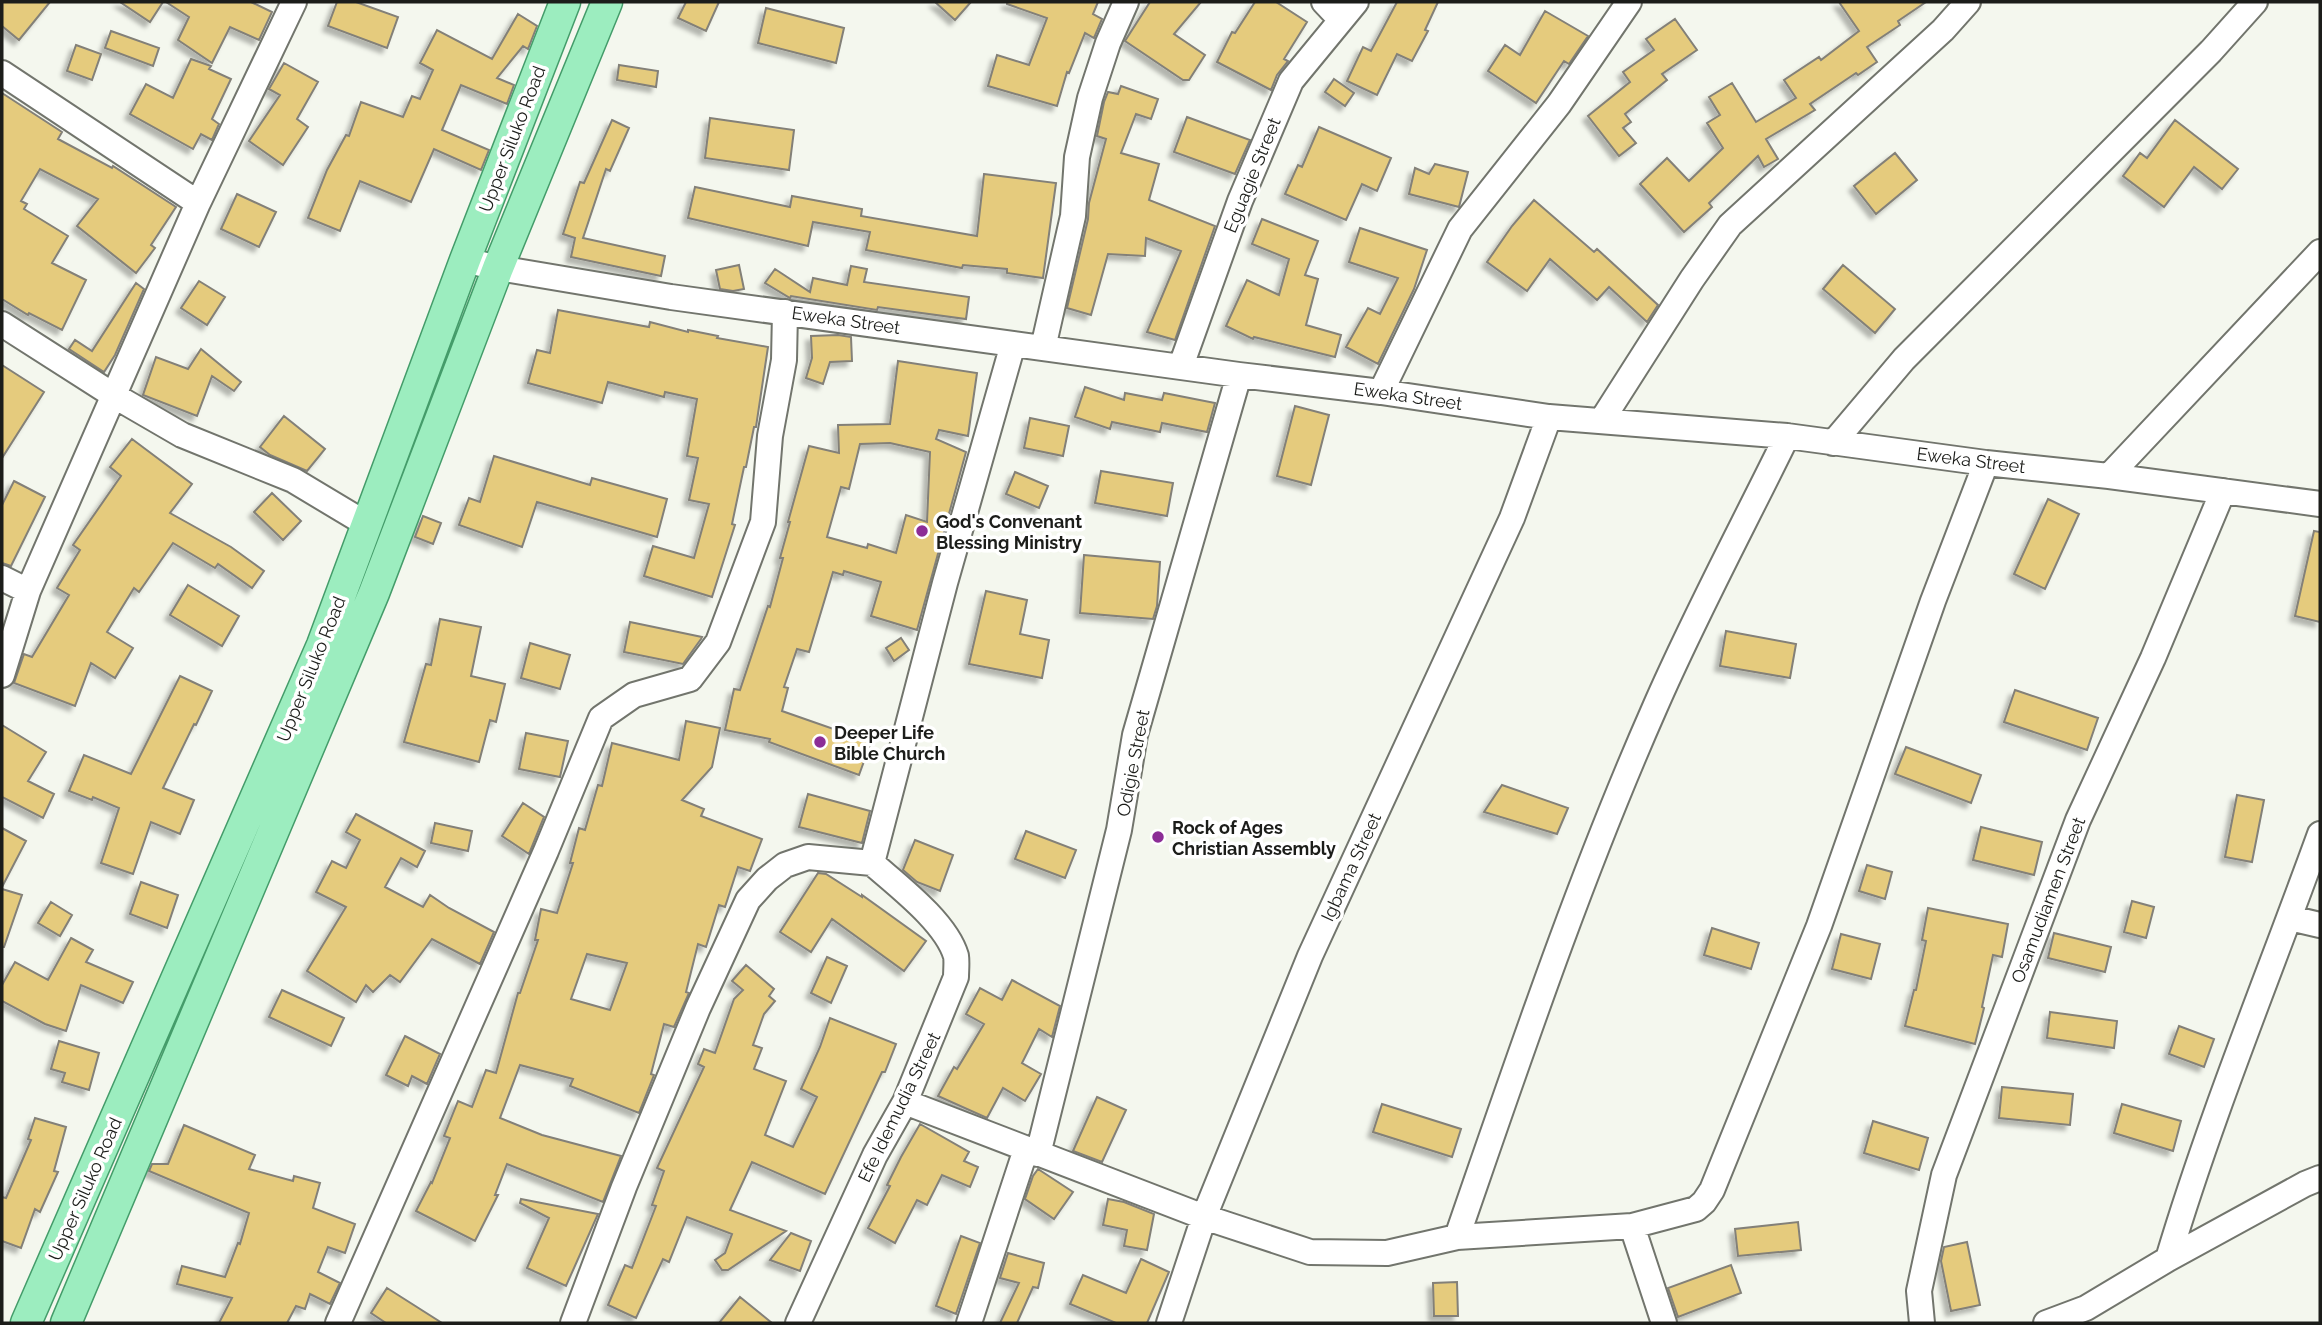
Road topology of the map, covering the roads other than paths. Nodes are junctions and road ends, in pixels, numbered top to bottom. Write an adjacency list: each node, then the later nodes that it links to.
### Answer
1 (565, 2): 13 (main road, Upper Siluko Road)
2 (607, 2): 14 (main road, Upper Siluko Road)
3 (1126, 2): 18 (street)
4 (1324, 2): 9 (street)
5 (1629, 2): 21 (street)
6 (1968, 2): 24 (street)
7 (2255, 2): 26 (street)
8 (284, 5): 11 (street)
9 (1348, 11): 19 (street, Eguagie Street)
10 (2, 73): 11 (street)
11 (198, 202): 22 (street)
12 (2320, 252): 28 (street)
13 (465, 260): 14 (street); 31 (main road, Upper Siluko Road)
14 (498, 268): 15 (street, Eweka Street); 47 (main road, Upper Siluko Road)
15 (785, 312): 17 (street, Eweka Street); 48 (street)
16 (2, 324): 22 (street)
17 (1013, 344): 18 (street, Eweka Street); 36 (street)
18 (1043, 348): 19 (street, Eweka Street)
19 (1181, 366): 20 (street, Eweka Street)
20 (1239, 374): 21 (street, Eweka Street); 40 (street, Odigie Street)
21 (1381, 392): 23 (street, Eweka Street)
22 (113, 395): 31 (street); 33 (street)
23 (1549, 417): 24 (street, Eweka Street); 42 (street, Igbama Street)
24 (1602, 420): 25 (street, Eweka Street)
25 (1787, 436): 26 (street, Eweka Street); 44 (street)
26 (1833, 443): 27 (street, Eweka Street)
27 (1986, 463): 28 (street, Eweka Street); 43 (street)
28 (2109, 476): 29 (street, Eweka Street)
29 (2223, 491): 30 (street, Eweka Street); 54 (street, Osamudiamen Street)
30 (2320, 504)
31 (368, 525): 46 (main road, Upper Siluko Road)
32 (2, 578): 33 (street)
33 (28, 592): 34 (street)
34 (2, 675)
35 (2320, 834): 37 (street)
36 (872, 863): 39 (street, Efe Idemudia Street); 49 (street)
37 (2290, 918): 38 (street); 45 (street)
38 (2320, 925)
39 (905, 1102): 40 (street); 50 (street, Efe Idemudia Street)
40 (1032, 1152): 42 (street); 51 (street, Odigie Street)
41 (2320, 1178): 45 (street)
42 (1204, 1217): 44 (street); 52 (street, Igbama Street)
43 (1632, 1226): 44 (street); 53 (street)
44 (1457, 1237)
45 (2168, 1259): 55 (street)
46 (26, 1323)
47 (66, 1323)
48 (338, 1323)
49 (573, 1323)
50 (798, 1323)
51 (969, 1323)
52 (1169, 1323)
53 (1664, 1323)
54 (1922, 1323)
55 (2046, 1323)

